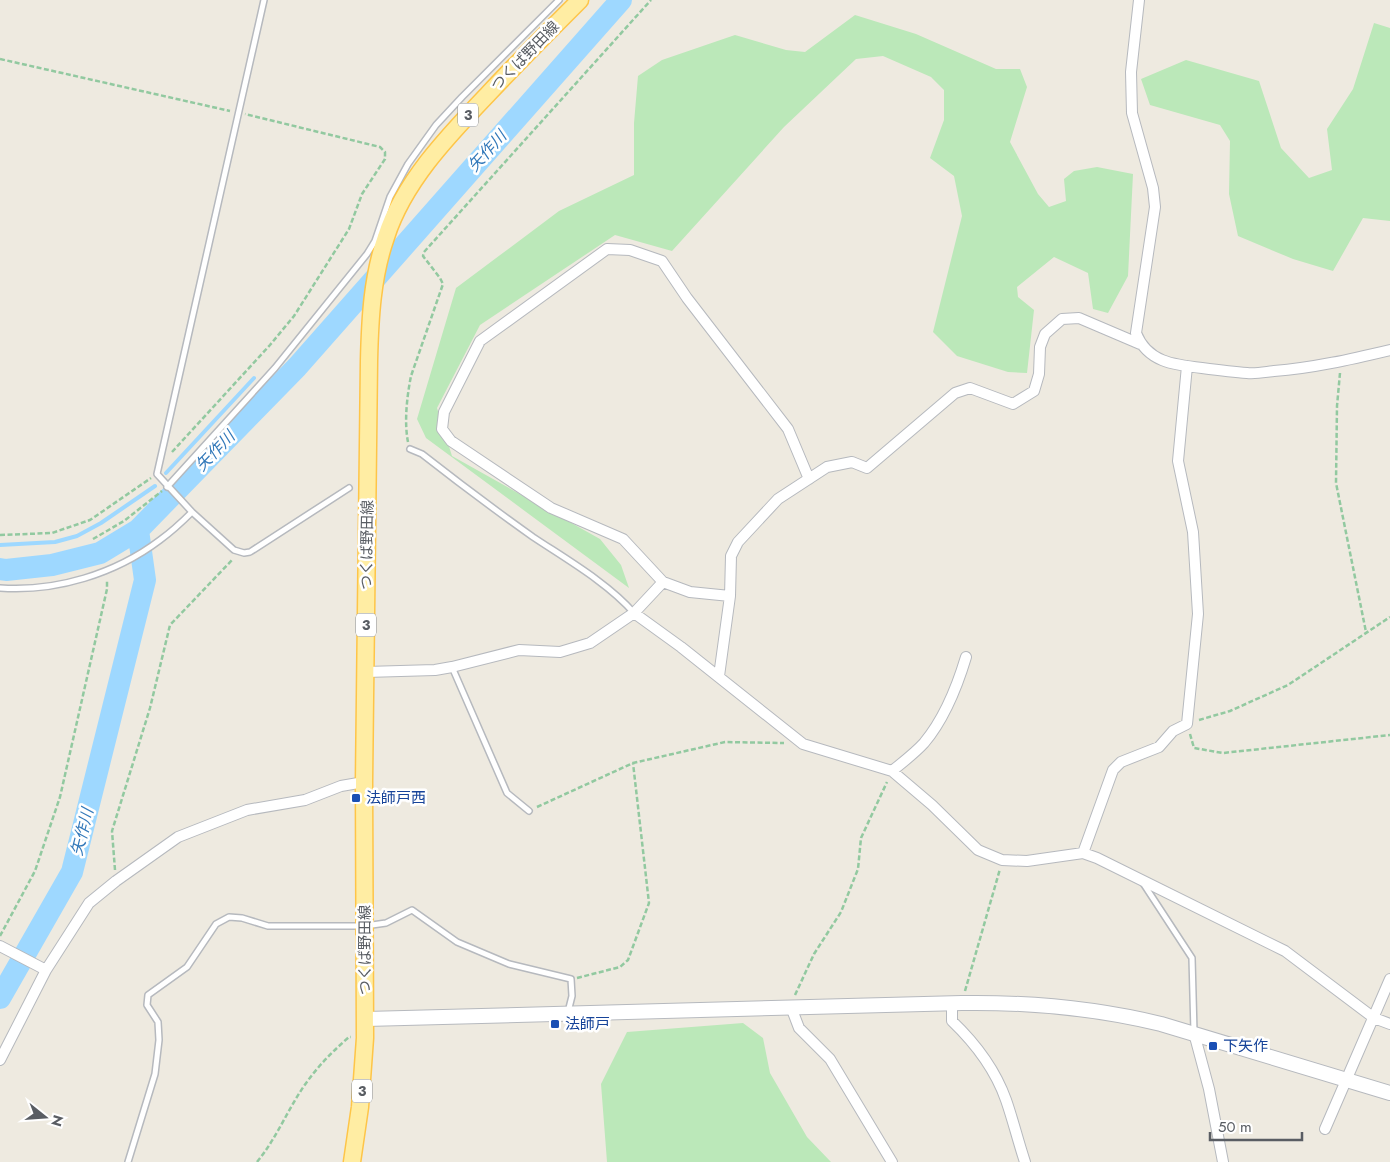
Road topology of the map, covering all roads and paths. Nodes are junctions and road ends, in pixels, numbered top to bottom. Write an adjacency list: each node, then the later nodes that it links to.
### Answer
1 (264, 0): 7 (lane)
2 (559, 0): 8 (lane)
3 (580, 0): 8 (main road, つくば野田線 / 3)
4 (651, 0): 13 (path)
5 (1139, 0): 9 (street)
6 (0, 59): 7 (path)
7 (238, 112): 14 (lane); 14 (path)
8 (382, 240): 17 (lane); 32 (main road, つくば野田線 / 3)
9 (1140, 344): 12 (street); 16 (street)
10 (1390, 350): 11 (street)
11 (1341, 361): 12 (street); 29 (path)
12 (1187, 366): 34 (street)
13 (410, 449): 27 (lane)
14 (161, 457): 15 (lane)
15 (156, 474): 17 (lane); 20 (path)
16 (809, 479): 24 (street); 26 (street)
17 (168, 488): 19 (lane); 21 (path)
18 (349, 488): 22 (lane)
19 (192, 512): 22 (lane); 23 (lane)
20 (0, 535)
21 (93, 539)
22 (240, 553): 43 (path)
23 (106, 571): 25 (lane); 46 (path)
24 (663, 582): 26 (street); 27 (street)
25 (0, 588)
26 (730, 596): 33 (street)
27 (634, 613): 31 (street); 33 (street)
28 (1390, 617): 29 (path)
29 (1366, 632): 34 (path)
30 (966, 657): 38 (street)
31 (452, 667): 32 (street); 40 (lane)
32 (366, 672): 39 (main road, つくば野田線 / 3)
33 (719, 676): 36 (street)
34 (1187, 724): 35 (path); 41 (street)
35 (1390, 735)
36 (803, 744): 37 (path); 38 (street)
37 (632, 763): 40 (path); 48 (path)
38 (892, 771): 42 (street); 51 (path)
39 (364, 782): 43 (street); 45 (main road, つくば野田線 / 3)
40 (530, 811)
41 (1083, 854): 42 (street); 44 (street)
42 (1002, 860): 50 (path)
43 (116, 881): 47 (street)
44 (1142, 881): 53 (street); 56 (lane)
45 (365, 926): 48 (lane); 54 (main road, つくば野田線 / 3); 62 (lane)
46 (0, 943): 47 (street)
47 (42, 968): 58 (street)
48 (571, 979): 52 (lane)
49 (1390, 979): 53 (street)
50 (957, 1003): 51 (street); 56 (street); 66 (street)
51 (791, 1007): 52 (street); 65 (street)
52 (568, 1015): 54 (street)
53 (1374, 1018): 55 (street); 59 (street)
54 (366, 1019): 57 (main road, つくば野田線 / 3)
55 (1390, 1024)
56 (1194, 1033): 59 (street); 67 (street)
57 (366, 1038): 63 (path); 64 (main road, つくば野田線 / 3)
58 (0, 1060)
59 (1346, 1080): 60 (street); 61 (street)
60 (1390, 1093)
61 (1324, 1129)
62 (128, 1162)
63 (257, 1162)
64 (352, 1162)
65 (892, 1162)
66 (1025, 1162)
67 (1223, 1162)

